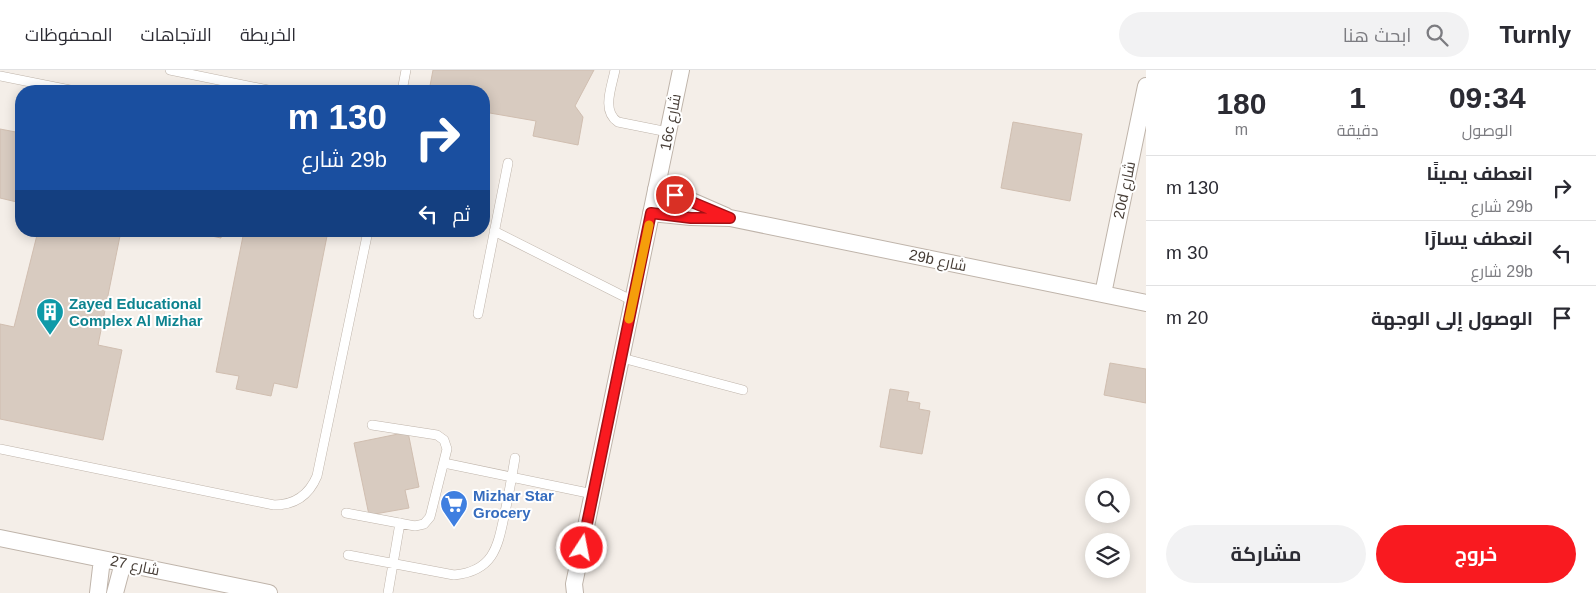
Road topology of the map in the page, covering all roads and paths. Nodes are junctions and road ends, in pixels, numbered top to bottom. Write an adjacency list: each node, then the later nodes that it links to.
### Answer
1 (170, 70): 7 (lane)
2 (406, 70): 8 (lane)
3 (615, 70): 10 (lane)
4 (681, 70): 10 (street, 16c شارع)
5 (0, 76): 6 (lane)
6 (45, 85)
7 (244, 85)
8 (403, 85)
9 (1146, 86): 17 (street, 20d شارع)
10 (668, 132): 12 (street, 16c شارع)
11 (508, 163): 15 (lane)
12 (656, 190): 13 (street, 16c شارع); 14 (street, 29b شارع)
13 (651, 213): 14 (street, 29b شارع); 18 (street, 16c شارع)
14 (730, 218): 17 (street, 29b شارع)
15 (494, 231): 18 (lane); 20 (lane)
16 (367, 237): 24 (lane)
17 (1103, 294): 19 (street, 29b شارع)
18 (633, 301): 21 (street, 16c شارع)
19 (1146, 303)
20 (478, 314)
21 (622, 358): 22 (lane); 28 (street, 16c شارع)
22 (744, 390)
23 (372, 425): 26 (lane)
24 (0, 449)
25 (516, 458): 27 (lane)
26 (444, 463): 27 (lane); 30 (lane)
27 (512, 477): 28 (lane); 35 (lane)
28 (593, 494): 36 (street, 16c شارع)
29 (346, 513): 30 (lane)
30 (400, 523): 35 (lane)
31 (0, 538): 33 (street, شارع 27)
32 (348, 555): 35 (lane)
33 (102, 558): 34 (street, شارع 27); 37 (street)
34 (123, 563): 38 (street); 39 (street, شارع 27)
35 (393, 564): 40 (lane)
36 (573, 590)
37 (98, 593)
38 (115, 593)
39 (269, 593)
40 (388, 593)

